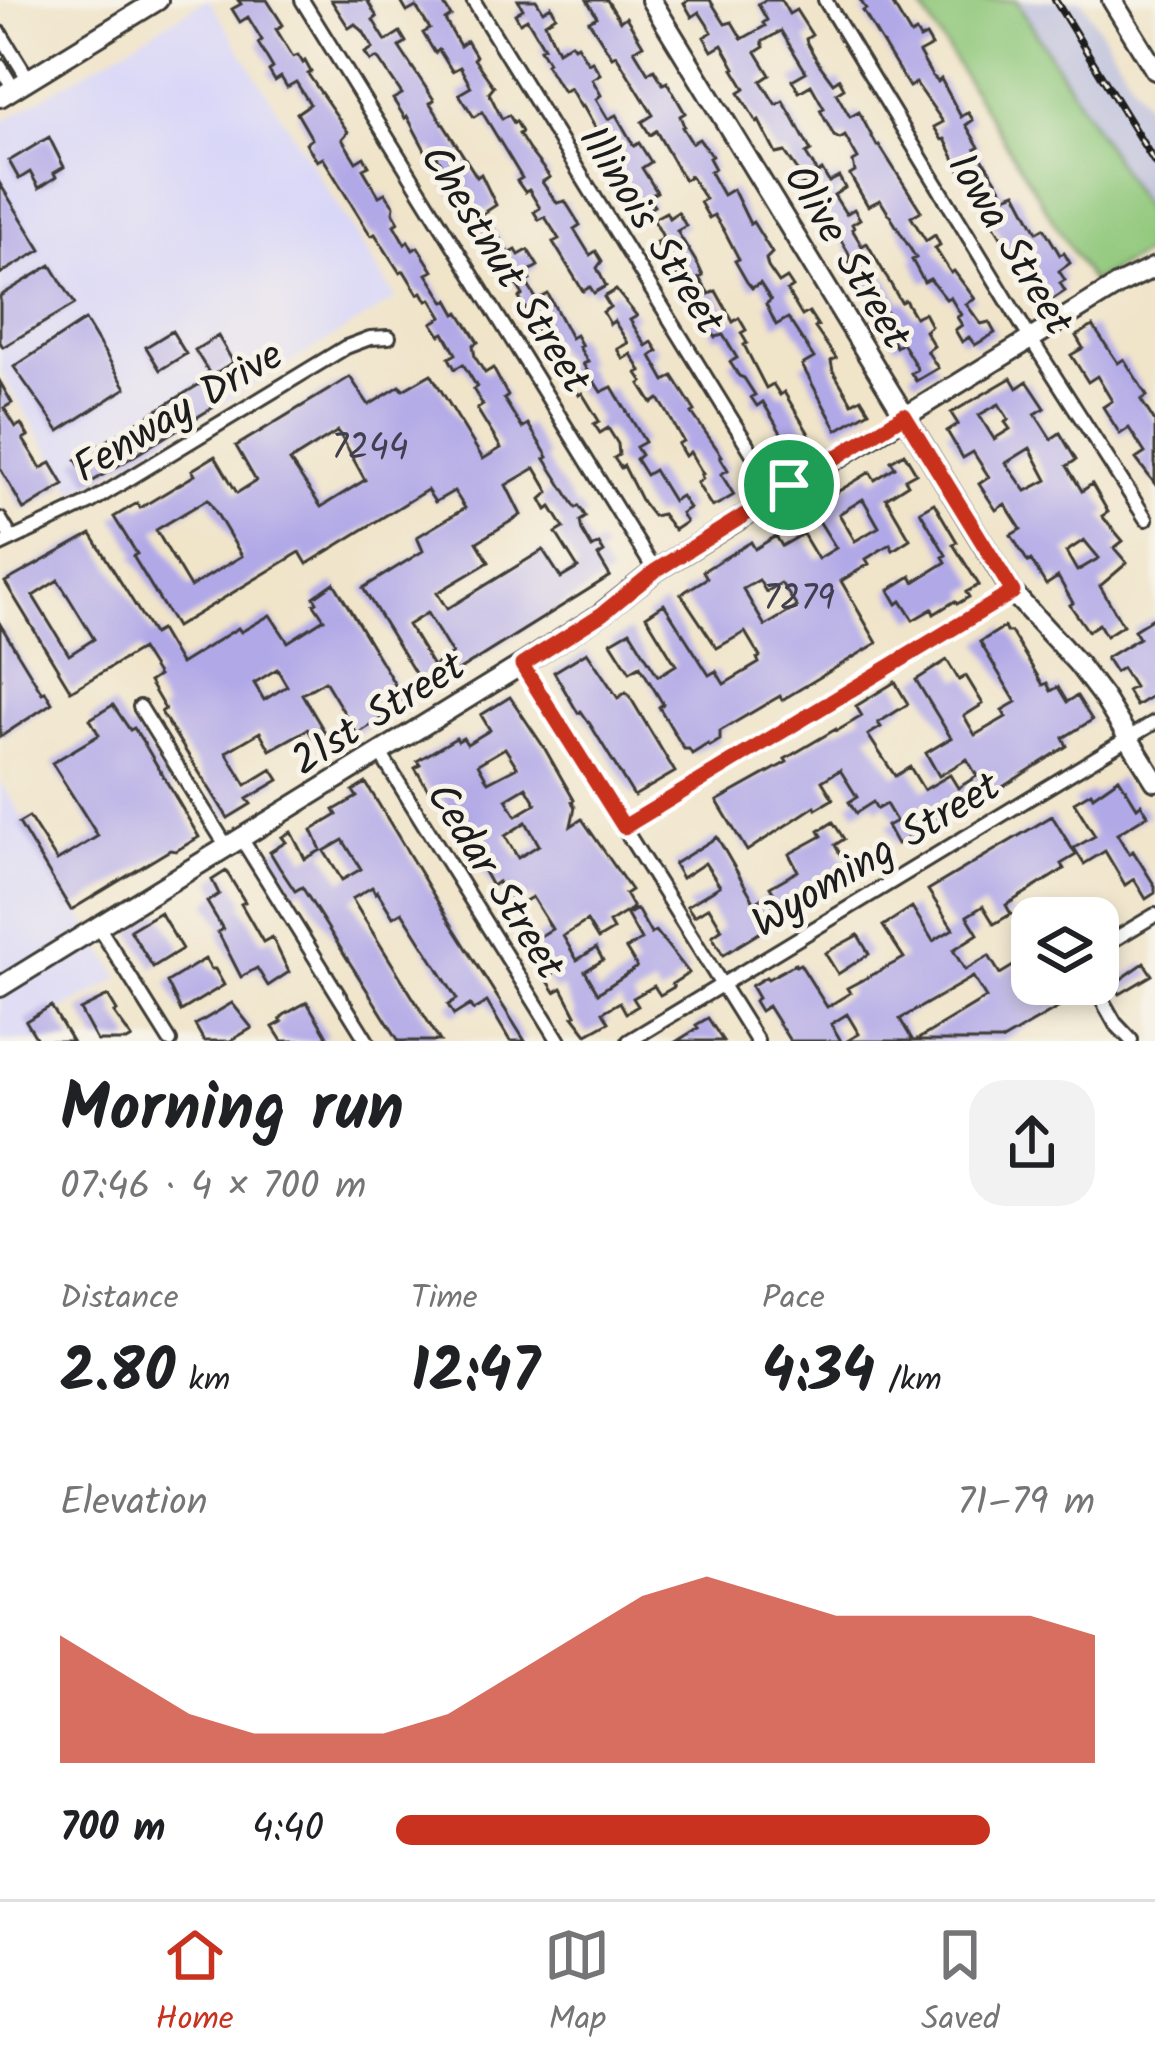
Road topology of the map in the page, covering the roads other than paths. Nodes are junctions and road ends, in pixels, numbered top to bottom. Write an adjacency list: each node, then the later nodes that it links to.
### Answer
1 (158, 0): 10 (street)
2 (302, 0): 19 (street, Chestnut Street)
3 (473, 0): 15 (street, Illinois Street)
4 (650, 0): 14 (street, Olive Street)
5 (825, 0): 13 (street, Iowa Street)
6 (1112, 0): 9 (street)
7 (0, 33): 10 (street)
8 (0, 66): 10 (street)
9 (1155, 70)
10 (14, 88)
11 (1155, 267): 13 (street, 21st Street)
12 (389, 337): 18 (street, Fenway Drive)
13 (1030, 338): 14 (street, 21st Street); 17 (street, Iowa Street)
14 (904, 415): 15 (street, 21st Street); 20 (street, Olive Street)
15 (777, 493): 19 (street, 21st Street)
16 (0, 519): 18 (street)
17 (1146, 519)
18 (6, 542)
19 (655, 571): 21 (street, 21st Street)
20 (1013, 592): 24 (street, Olive Street); 27 (street)
21 (522, 665): 25 (street, 21st Street); 27 (street)
22 (140, 706): 28 (street)
23 (1155, 722): 24 (street, Wyoming Street)
24 (1128, 738): 26 (street, Olive Street); 32 (street, Wyoming Street)
25 (380, 753): 28 (street, 21st Street); 38 (street, Cedar Street)
26 (1155, 781)
27 (624, 827): 32 (street)
28 (234, 843): 30 (street, 21st Street); 37 (street)
29 (1155, 914): 31 (street)
30 (98, 926): 33 (street, 21st Street); 36 (street)
31 (1119, 936)
32 (722, 985): 39 (street, Wyoming Street); 40 (street)
33 (0, 986)
34 (1105, 1005): 35 (street)
35 (1131, 1040)
36 (170, 1041)
37 (367, 1041)
38 (559, 1041)
39 (629, 1041)
40 (757, 1041)

